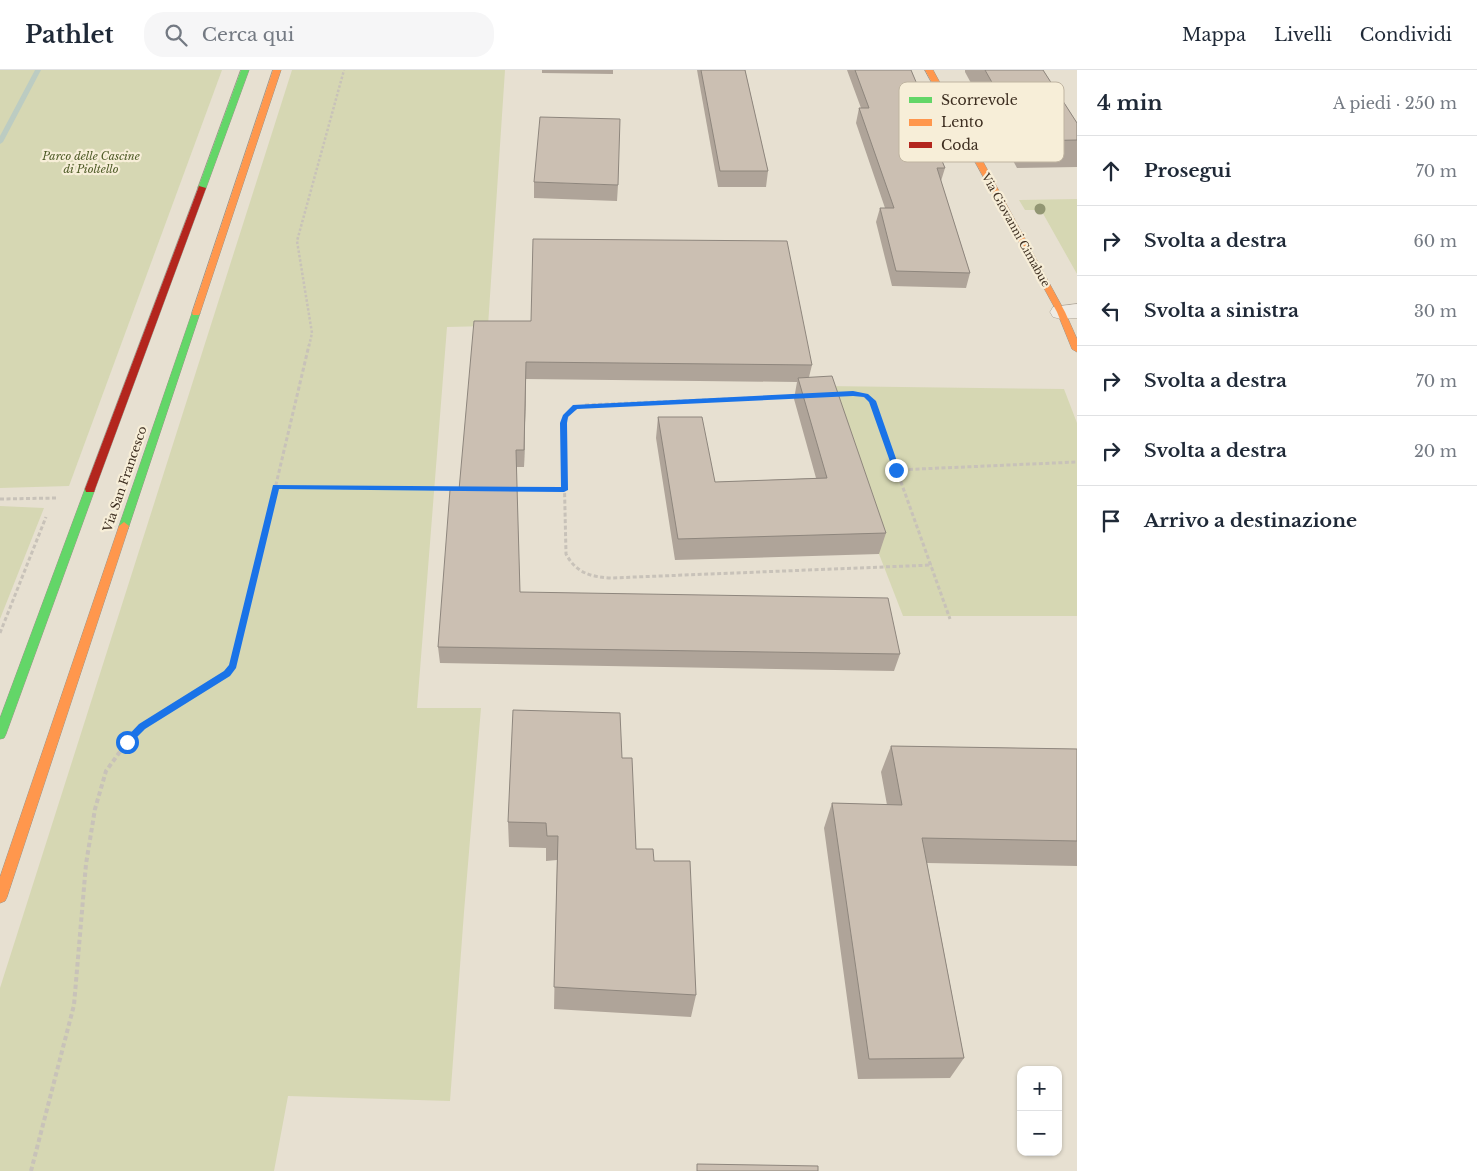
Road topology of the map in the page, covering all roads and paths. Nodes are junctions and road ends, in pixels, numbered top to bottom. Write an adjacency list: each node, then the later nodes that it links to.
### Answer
1 (245, 70): 19 (street)
2 (277, 70): 26 (street, Via San Francesco)
3 (344, 70): 13 (path)
4 (929, 70): 5 (street, Via Giovanni Cimabue)
5 (936, 82)
6 (982, 162): 7 (street, Via Giovanni Cimabue)
7 (1069, 311): 8 (street, Via Giovanni Cimabue)
8 (1077, 349)
9 (834, 394): 12 (path)
10 (804, 396): 16 (path)
11 (1077, 462): 12 (path)
12 (896, 470): 22 (path)
13 (276, 487): 14 (path); 27 (path)
14 (465, 489)
15 (505, 489): 16 (path)
16 (564, 490): 22 (path)
17 (54, 498): 18 (path); 19 (path); 20 (path)
18 (0, 499)
19 (87, 499): 25 (street)
20 (51, 505)
21 (48, 512): 24 (path)
22 (932, 565): 23 (path)
23 (950, 619)
24 (0, 633)
25 (0, 734)
26 (0, 897)
27 (31, 1171)

